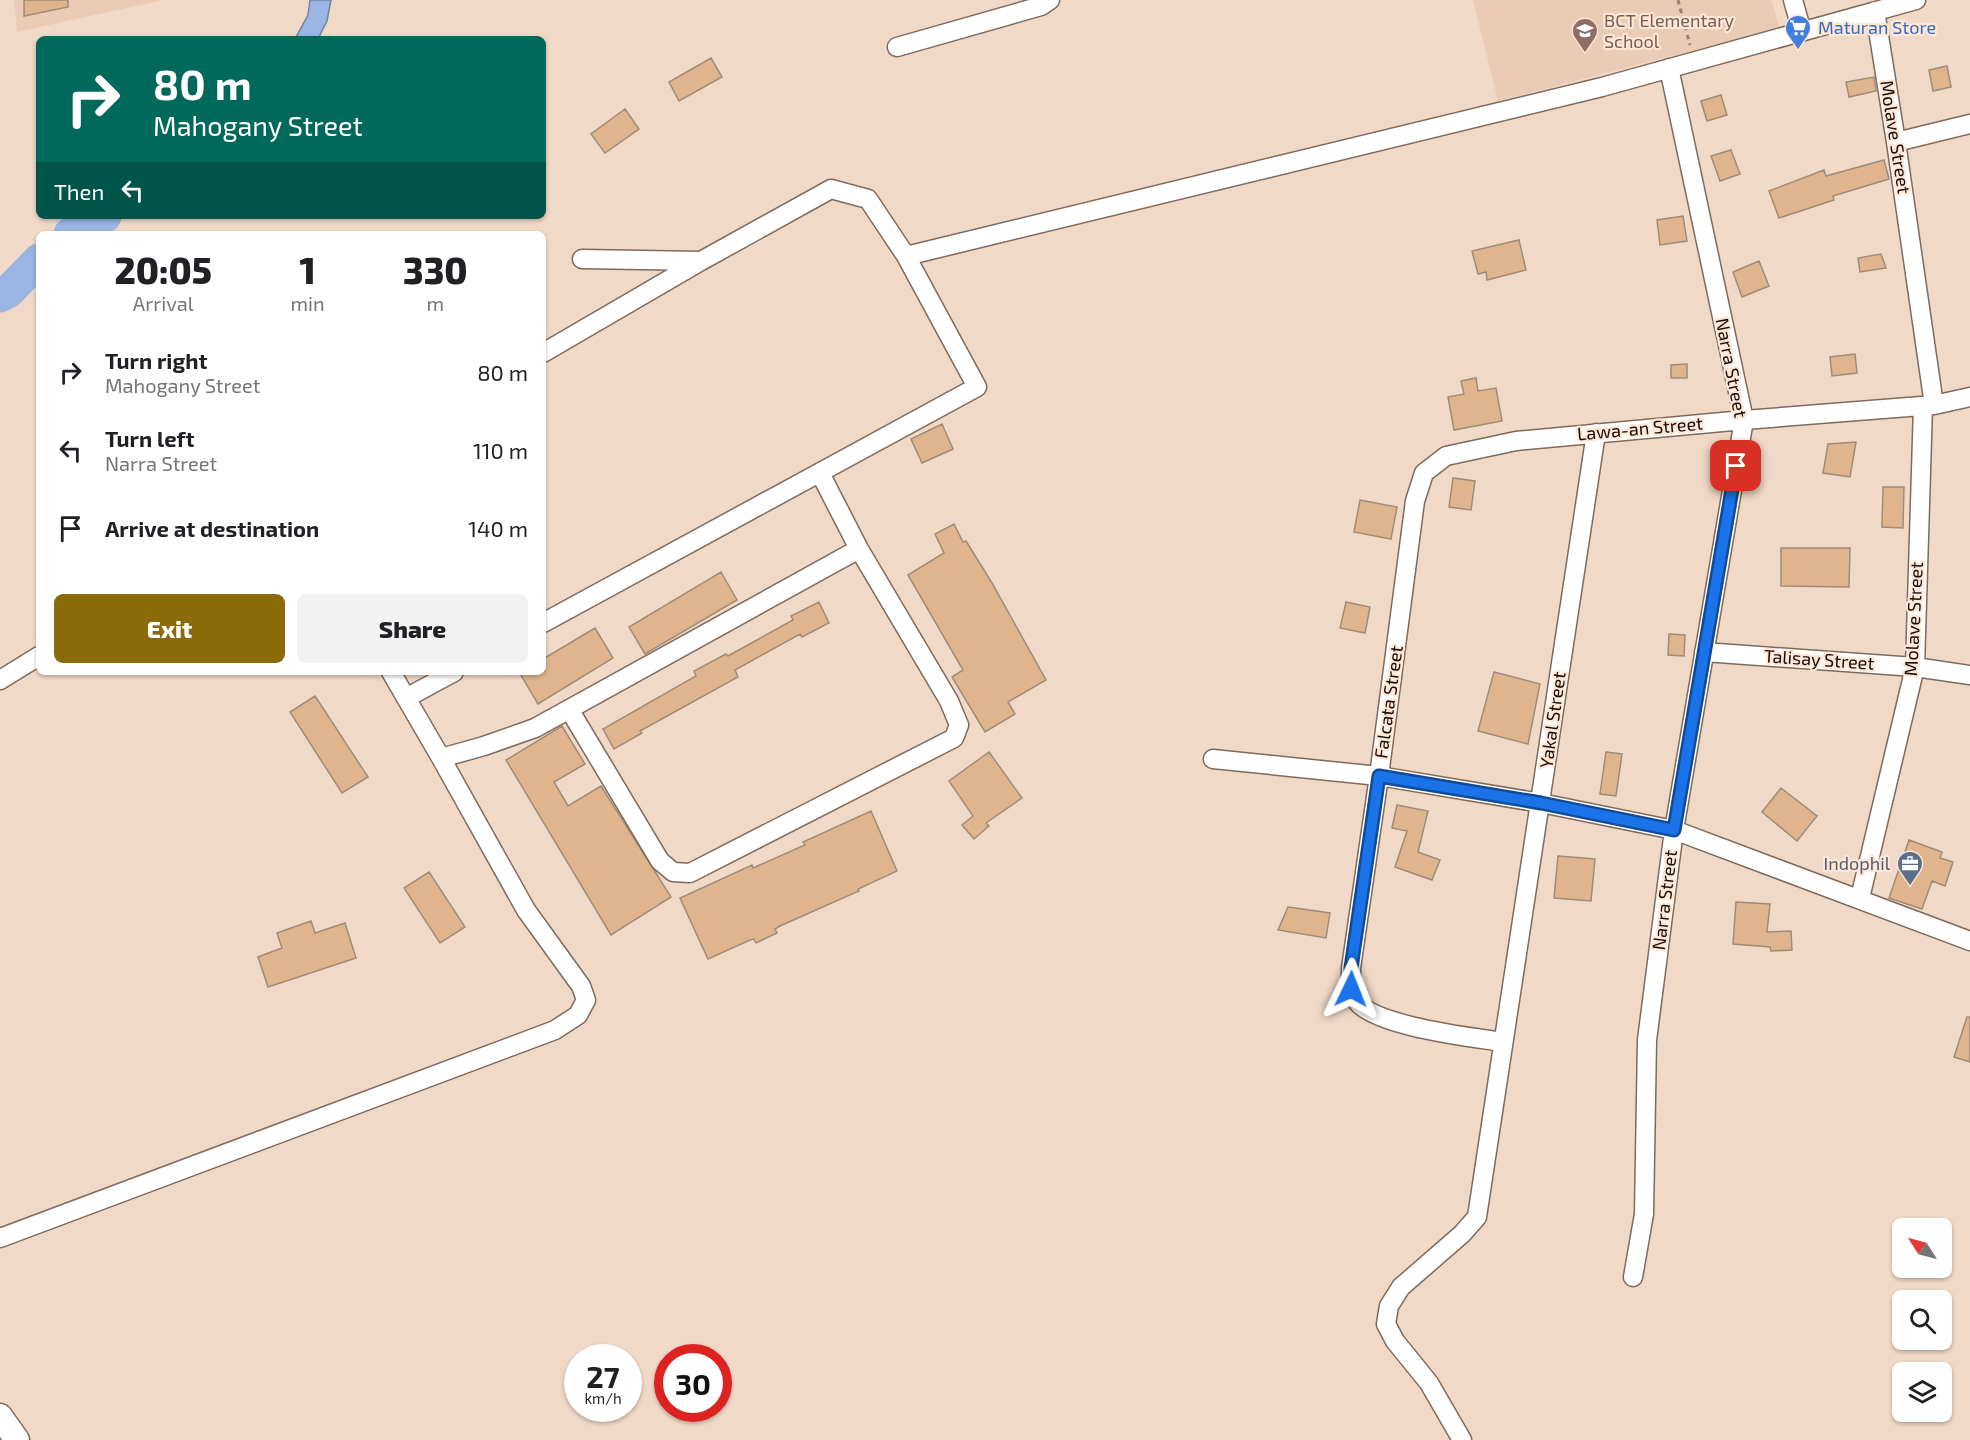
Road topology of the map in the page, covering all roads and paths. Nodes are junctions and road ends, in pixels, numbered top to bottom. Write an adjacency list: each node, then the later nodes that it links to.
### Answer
1 (1050, 0): 7 (street)
2 (1678, 0): 8 (path)
3 (1793, 0): 6 (street)
4 (1916, 0): 5 (street)
5 (1875, 11): 6 (street); 11 (street, Molave Street)
6 (1802, 32): 8 (street)
7 (897, 47)
8 (1695, 61): 9 (street)
9 (1669, 68): 12 (street); 18 (street, Narra Street)
10 (1970, 124): 11 (street)
11 (1896, 142): 17 (street, Molave Street)
12 (906, 256): 14 (street); 20 (street)
13 (582, 259): 14 (street)
14 (701, 261): 15 (street)
15 (546, 351)
16 (1970, 397): 17 (street, Lawa-an Street)
17 (1929, 405): 18 (street, Lawa-an Street); 26 (street, Molave Street)
18 (1744, 420): 19 (street, Lawa-an Street); 24 (street, Narra Street)
19 (1596, 434): 21 (street, Lawa-an Street); 36 (street, Yakal Street)
20 (820, 472): 22 (street); 23 (street)
21 (1424, 473): 35 (street, Falcata Street)
22 (859, 549): 32 (street); 32 (street)
23 (546, 621)
24 (1704, 652): 26 (street, Talisay Street); 37 (street, Narra Street)
25 (36, 658): 30 (street)
26 (1915, 667): 29 (street, Talisay Street); 38 (street, Molave Street)
27 (392, 675): 31 (street)
28 (448, 675): 31 (street)
29 (1970, 675)
30 (0, 680)
31 (406, 698): 33 (street)
32 (569, 709): 33 (street)
33 (441, 758): 41 (street)
34 (1213, 759): 35 (street)
35 (1379, 776): 36 (street); 40 (street, Falcata Street)
36 (1541, 803): 37 (street); 40 (street, Yakal Street)
37 (1674, 830): 38 (street); 42 (street, Narra Street)
38 (1860, 898): 39 (street)
39 (1970, 941)
40 (1503, 1042): 45 (street, Yakal Street)
41 (0, 1238)
42 (1633, 1277)
43 (0, 1416): 44 (main road)
44 (17, 1440)
45 (1462, 1440)

